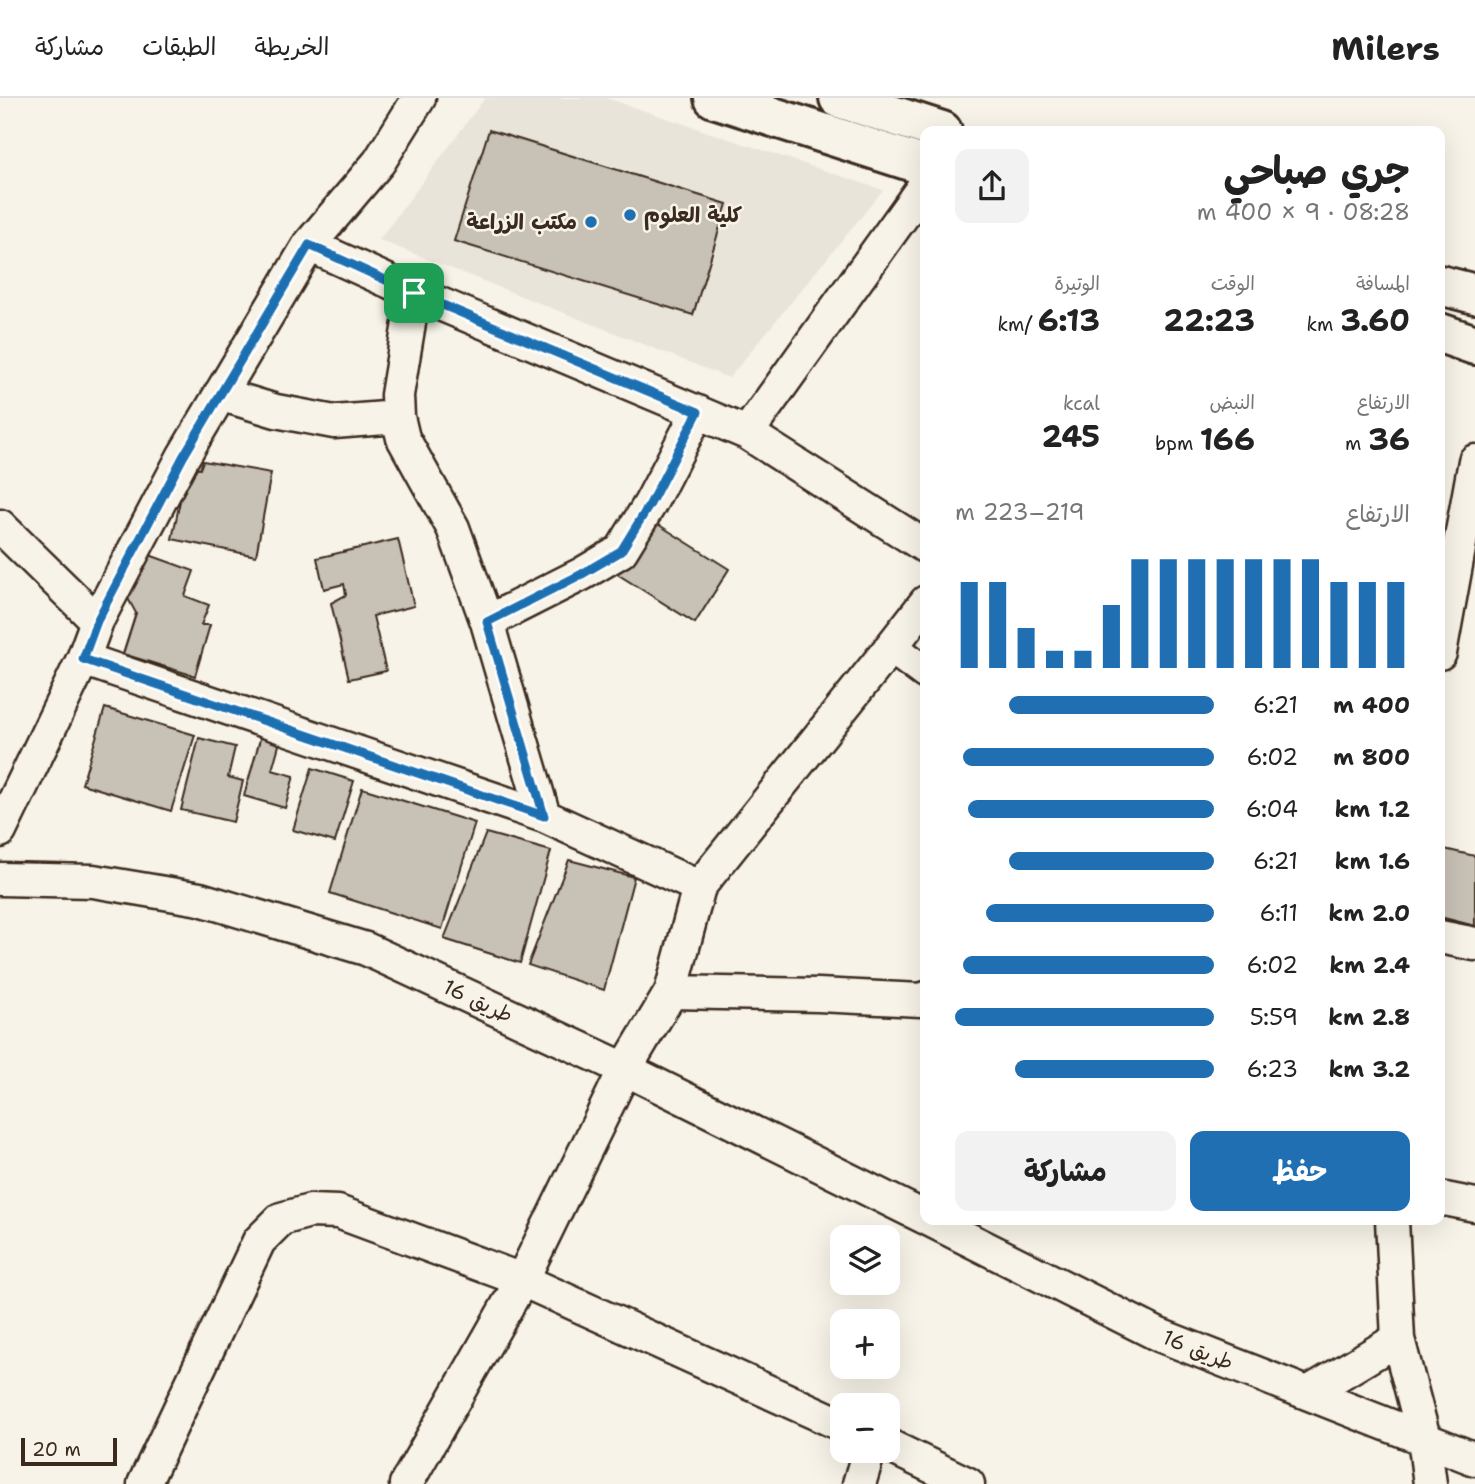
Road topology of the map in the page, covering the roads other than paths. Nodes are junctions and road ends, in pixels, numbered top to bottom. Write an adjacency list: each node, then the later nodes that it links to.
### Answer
1 (419, 98): 7 (street)
2 (714, 98): 5 (main road)
3 (839, 98): 4 (main road)
4 (926, 126)
5 (920, 164)
6 (920, 191): 16 (street)
7 (309, 245): 9 (street); 13 (street)
8 (1445, 286): 10 (main road)
9 (414, 293): 14 (street); 15 (street)
10 (1475, 294)
11 (1445, 335): 12 (main road)
12 (1475, 345)
13 (220, 394): 15 (street); 22 (street)
14 (698, 412): 16 (street); 23 (street)
15 (398, 417): 23 (street)
16 (747, 433): 19 (street)
17 (1475, 461): 20 (street)
18 (0, 526): 22 (street)
19 (920, 543)
20 (1467, 561): 24 (street)
21 (920, 610): 25 (street)
22 (97, 621): 26 (street)
23 (487, 622): 28 (street)
24 (1445, 636)
25 (891, 647): 27 (street); 31 (street)
26 (83, 659): 28 (street); 29 (street)
27 (920, 669)
28 (544, 816): 31 (street)
29 (0, 831)
30 (0, 879): 36 (street, طريق 16)
31 (699, 887): 34 (street)
32 (1445, 938): 33 (street)
33 (1475, 944)
34 (671, 992): 35 (street); 36 (street)
35 (920, 1000)
36 (625, 1069): 39 (street, طريق 16); 42 (street)
37 (1445, 1199): 38 (street)
38 (1475, 1205)
39 (920, 1215)
40 (940, 1225): 44 (street, طريق 16)
41 (1392, 1225): 43 (street)
42 (522, 1280): 45 (street); 50 (street); 51 (street)
43 (1398, 1339): 44 (street); 46 (street)
44 (1308, 1393): 46 (street, طريق 16)
45 (830, 1419)
46 (1424, 1438): 48 (street, طريق 16); 54 (street)
47 (900, 1452): 53 (street)
48 (1475, 1459)
49 (865, 1463): 52 (street)
50 (144, 1484)
51 (406, 1484)
52 (859, 1484)
53 (968, 1484)
54 (1430, 1484)

